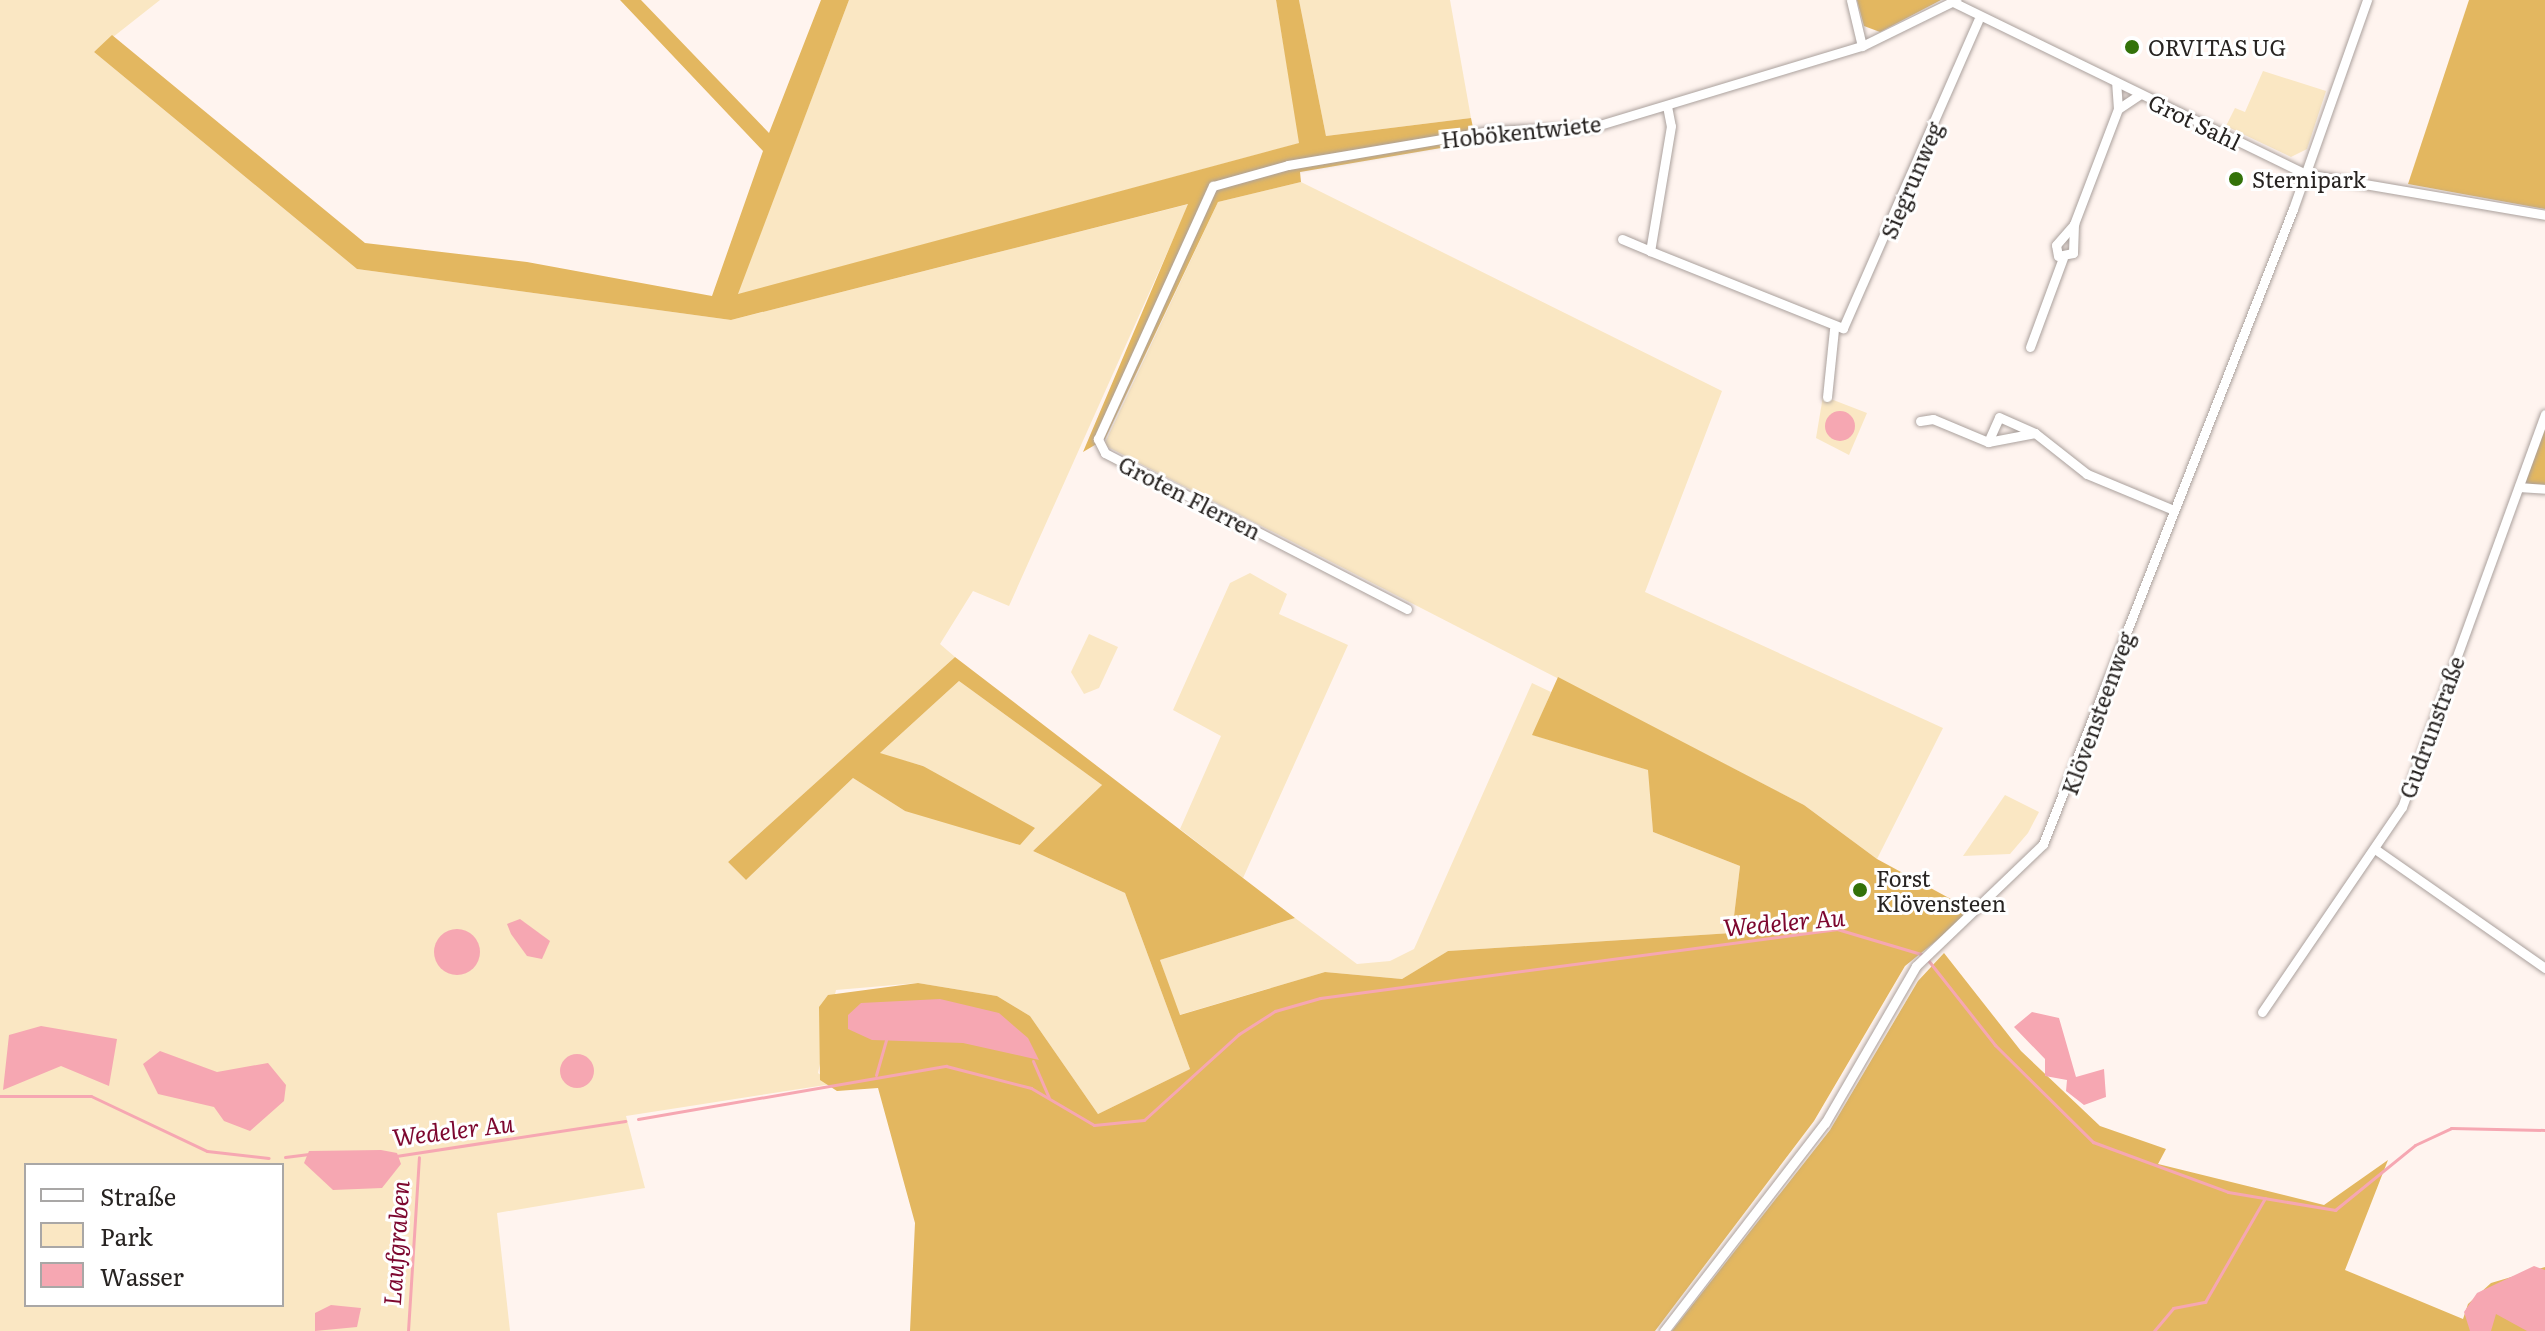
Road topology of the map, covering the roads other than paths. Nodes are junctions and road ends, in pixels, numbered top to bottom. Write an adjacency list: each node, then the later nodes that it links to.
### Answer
1 (1851, 0): 5 (street)
2 (2367, 0): 10 (street, Klövensteenweg)
3 (1954, 1): 4 (street, Grot Sahl); 5 (street, Hobökentwiete)
4 (1978, 20): 6 (street, Grot Sahl); 17 (street, Siegrunweg)
5 (1862, 46): 8 (street, Hobökentwiete)
6 (2116, 82): 7 (street, Grot Sahl); 9 (street)
7 (2140, 94): 9 (street); 10 (street, Grot Sahl)
8 (1667, 106): 11 (street, Hobökentwiete); 15 (street)
9 (2118, 109): 13 (street)
10 (2306, 174): 12 (street, Grot Sahl); 26 (street, Klövensteenweg)
11 (1213, 186): 27 (street, Groten Flerren)
12 (2545, 215)
13 (2074, 224): 16 (street); 16 (street)
14 (1622, 239): 15 (street)
15 (1650, 251): 17 (street)
16 (2063, 258): 18 (street)
17 (1834, 329): 19 (street)
18 (2030, 347)
19 (1827, 397)
20 (2545, 414): 24 (street, Gudrunstraße)
21 (1920, 421): 23 (street)
22 (2035, 433): 23 (street); 23 (street); 26 (street)
23 (1988, 442)
24 (2519, 487): 25 (street); 28 (street, Gudrunstraße)
25 (2545, 489)
26 (2171, 509): 31 (street, Klövensteenweg)
27 (1407, 609)
28 (2375, 849): 29 (street); 30 (street, Gudrunstraße)
29 (2545, 968)
30 (2262, 1012)
31 (1664, 1331)

